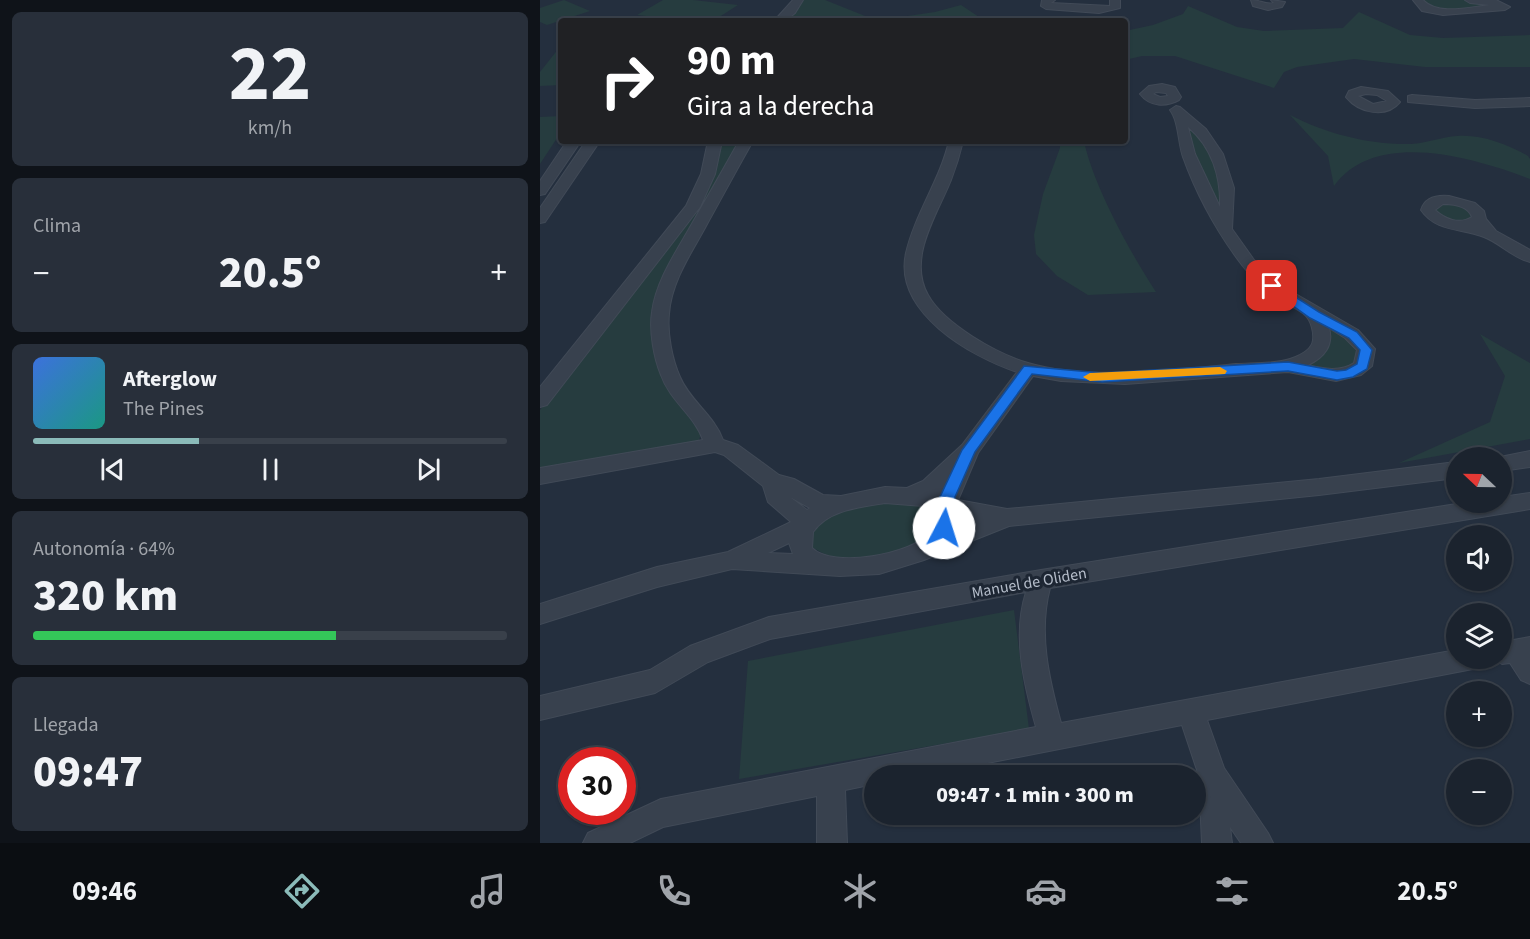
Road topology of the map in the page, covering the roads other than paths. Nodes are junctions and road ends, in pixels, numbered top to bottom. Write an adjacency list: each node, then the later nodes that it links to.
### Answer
1 (798, 0): 8 (street)
2 (1050, 0): 3 (street)
3 (1115, 0)
4 (1256, 0): 5 (street)
5 (1276, 0)
6 (1418, 0): 7 (street)
7 (1470, 0)
8 (783, 18)
9 (1391, 99): 12 (street)
10 (1159, 101): 13 (street)
11 (1530, 102): 12 (street)
12 (1475, 104): 14 (street)
13 (1176, 106): 25 (street); 25 (street)
14 (1530, 117)
15 (572, 144): 20 (street)
16 (592, 144): 22 (street)
17 (714, 144): 21 (street)
18 (744, 144): 21 (street)
19 (955, 144): 30 (street)
20 (540, 191)
21 (701, 208): 31 (street); 32 (street)
22 (540, 219)
23 (1479, 219): 24 (street); 24 (street); 26 (street)
24 (1461, 226): 26 (street)
25 (1226, 227): 28 (street)
26 (1491, 234): 27 (street)
27 (1530, 257)
28 (1315, 315): 29 (street); 29 (street)
29 (1288, 366): 30 (street)
30 (1028, 369): 33 (street)
31 (540, 400)
32 (715, 445): 37 (street); 38 (street)
33 (969, 450): 39 (street); 42 (street)
34 (1530, 459): 35 (street)
35 (1512, 462)
36 (1446, 471): 43 (street)
37 (540, 476)
38 (773, 482): 41 (street); 44 (street)
39 (910, 496): 41 (street); 42 (street)
40 (1530, 501): 48 (street, Manuel de Oliden)
41 (841, 504): 44 (street)
42 (945, 506): 43 (street); 45 (street)
43 (1007, 518): 45 (street)
44 (805, 525): 46 (street); 47 (street)
45 (927, 549): 47 (street)
46 (732, 560): 47 (street); 49 (street)
47 (822, 565)
48 (1041, 580): 53 (street, Manuel de Oliden); 55 (street)
49 (540, 614)
50 (1516, 650): 52 (street)
51 (1446, 663): 54 (street)
52 (1530, 672)
53 (540, 708)
54 (1191, 712): 55 (street); 56 (street)
55 (1052, 738): 57 (street)
56 (1213, 776): 60 (street); 61 (street)
57 (831, 779): 58 (street); 59 (street)
58 (598, 843)
59 (832, 843)
60 (1217, 843)
61 (1258, 843)

